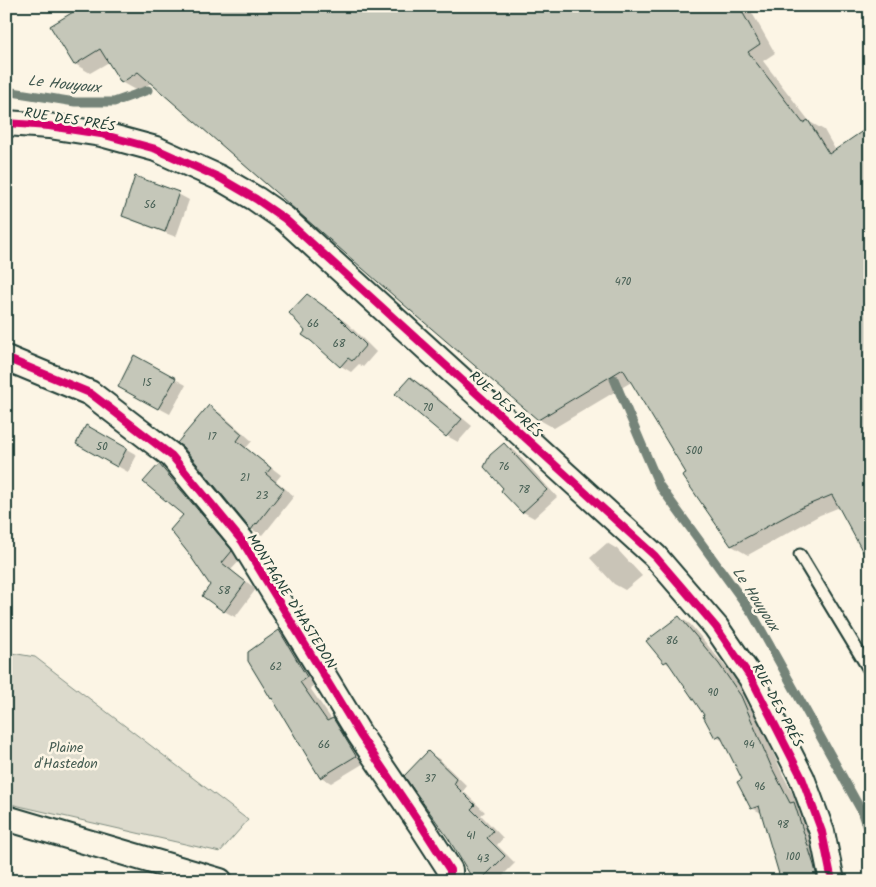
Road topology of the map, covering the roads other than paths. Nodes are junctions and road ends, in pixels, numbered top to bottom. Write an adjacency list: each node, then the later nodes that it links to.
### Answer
1 (6, 123): 8 (street, RUE DES PRÉS)
2 (6, 358): 7 (street, MONTAGNE D'HASTEDON)
3 (800, 555): 4 (lane)
4 (870, 671)
5 (6, 818): 6 (street)
6 (220, 881)
7 (450, 881)
8 (832, 881)

